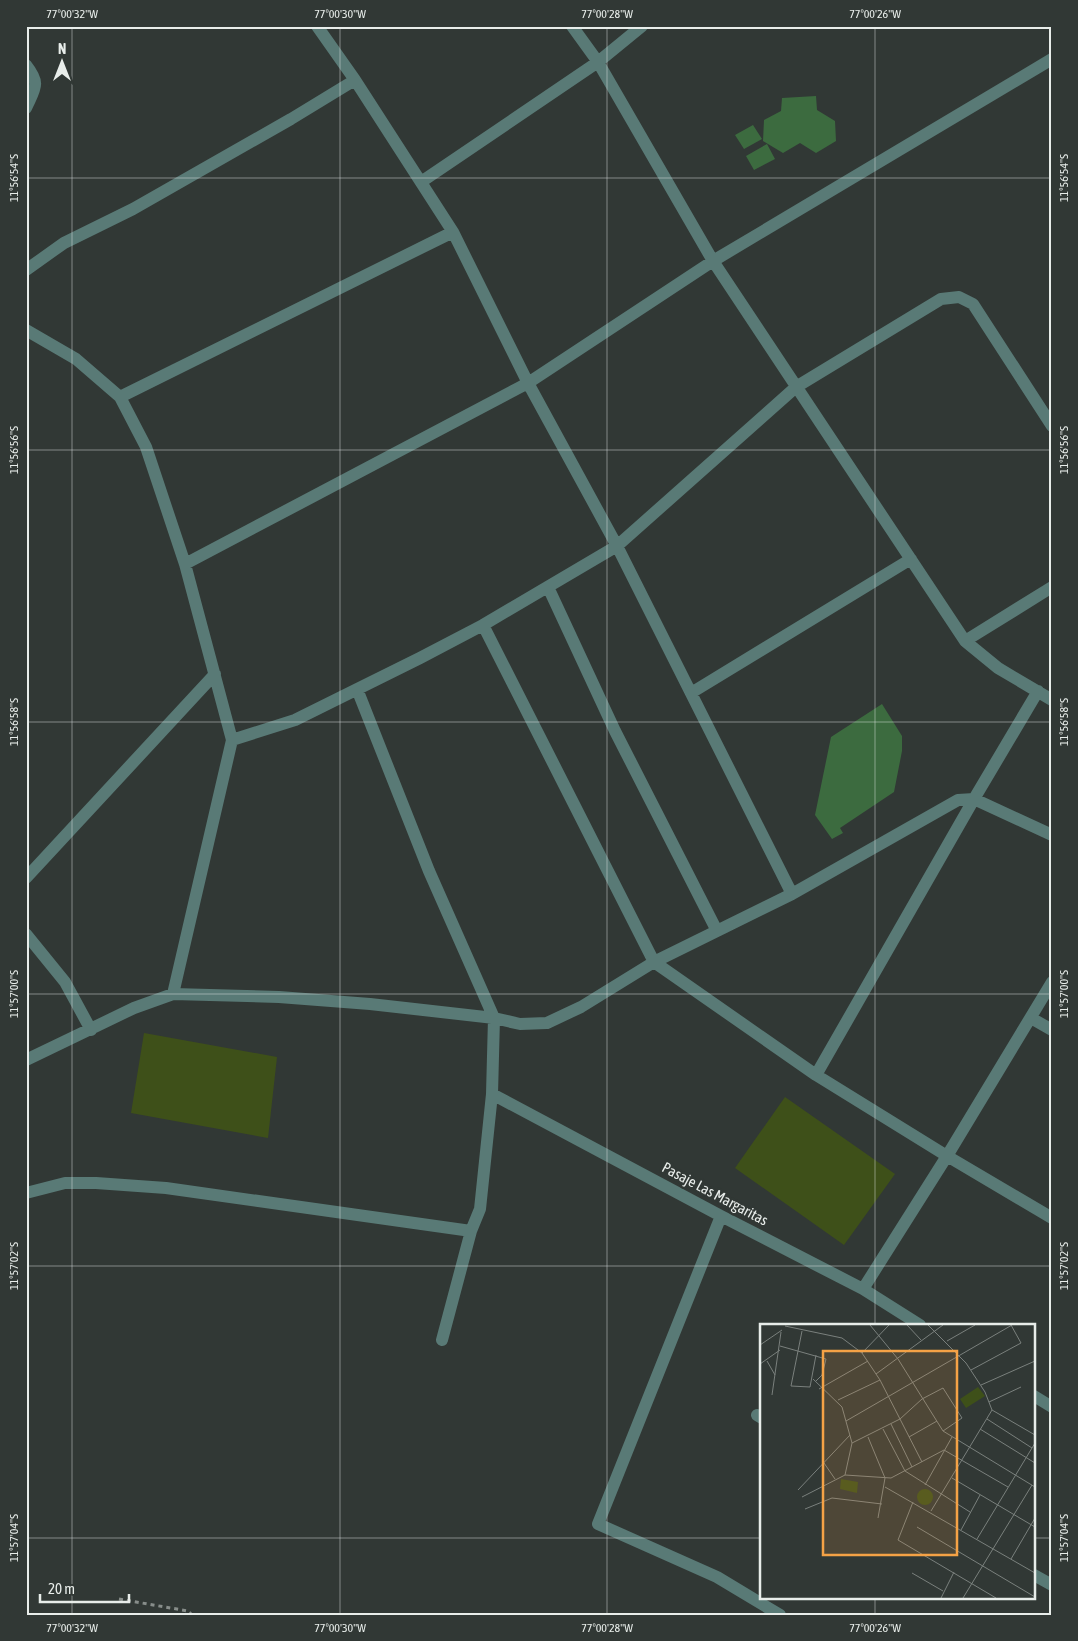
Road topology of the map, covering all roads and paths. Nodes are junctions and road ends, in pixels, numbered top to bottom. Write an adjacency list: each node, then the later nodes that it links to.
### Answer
1 (317, 26): 7 (street)
2 (572, 26): 5 (street)
3 (642, 26): 5 (street)
4 (1052, 59): 11 (street)
5 (598, 62): 9 (street); 11 (street)
6 (26, 65): 8 (street)
7 (355, 80): 9 (street); 12 (street)
8 (26, 108)
9 (421, 182): 10 (street)
10 (454, 232): 14 (street); 16 (street)
11 (713, 261): 14 (street); 15 (street)
12 (26, 270)
13 (26, 330): 16 (street)
14 (528, 383): 18 (street); 20 (street)
15 (796, 387): 17 (street); 18 (street); 19 (street)
16 (120, 397): 20 (street)
17 (1052, 426)
18 (617, 546): 21 (street); 28 (street)
19 (911, 559): 24 (street); 28 (street)
20 (185, 564): 25 (street)
21 (548, 587): 23 (street); 35 (street)
22 (1052, 587): 24 (street)
23 (483, 625): 26 (street); 37 (street)
24 (966, 641): 27 (street)
25 (215, 674): 30 (street); 33 (street)
26 (357, 689): 30 (street); 40 (street)
27 (1038, 691): 29 (street); 31 (street)
28 (691, 693): 34 (street)
29 (1052, 700)
30 (232, 740): 39 (street)
31 (974, 798): 32 (street); 34 (street); 45 (street)
32 (1052, 835)
33 (26, 878)
34 (792, 894): 35 (street)
35 (717, 931): 37 (street)
36 (26, 934): 42 (street)
37 (654, 962): 40 (street); 45 (street)
38 (1052, 982): 41 (street)
39 (173, 994): 40 (street); 42 (street)
40 (494, 1018): 46 (street)
41 (1032, 1018): 43 (street); 47 (street)
42 (91, 1030): 44 (street)
43 (1052, 1030)
44 (26, 1060)
45 (816, 1075): 47 (street)
46 (492, 1094): 49 (street, Pasaje Las Margaritas); 51 (street)
47 (947, 1156): 50 (street); 52 (street)
48 (26, 1193): 51 (street)
49 (722, 1216): 52 (street, Pasaje Las Margaritas); 61 (street)
50 (1052, 1218)
51 (471, 1231): 54 (street)
52 (863, 1289): 53 (street, Pasaje Las Margaritas)
53 (918, 1324)
54 (442, 1340)
55 (1036, 1397): 56 (street)
56 (1052, 1407)
57 (1036, 1576): 58 (street)
58 (1052, 1585)
59 (119, 1599): 60 (path)
60 (192, 1615)
61 (780, 1615)

